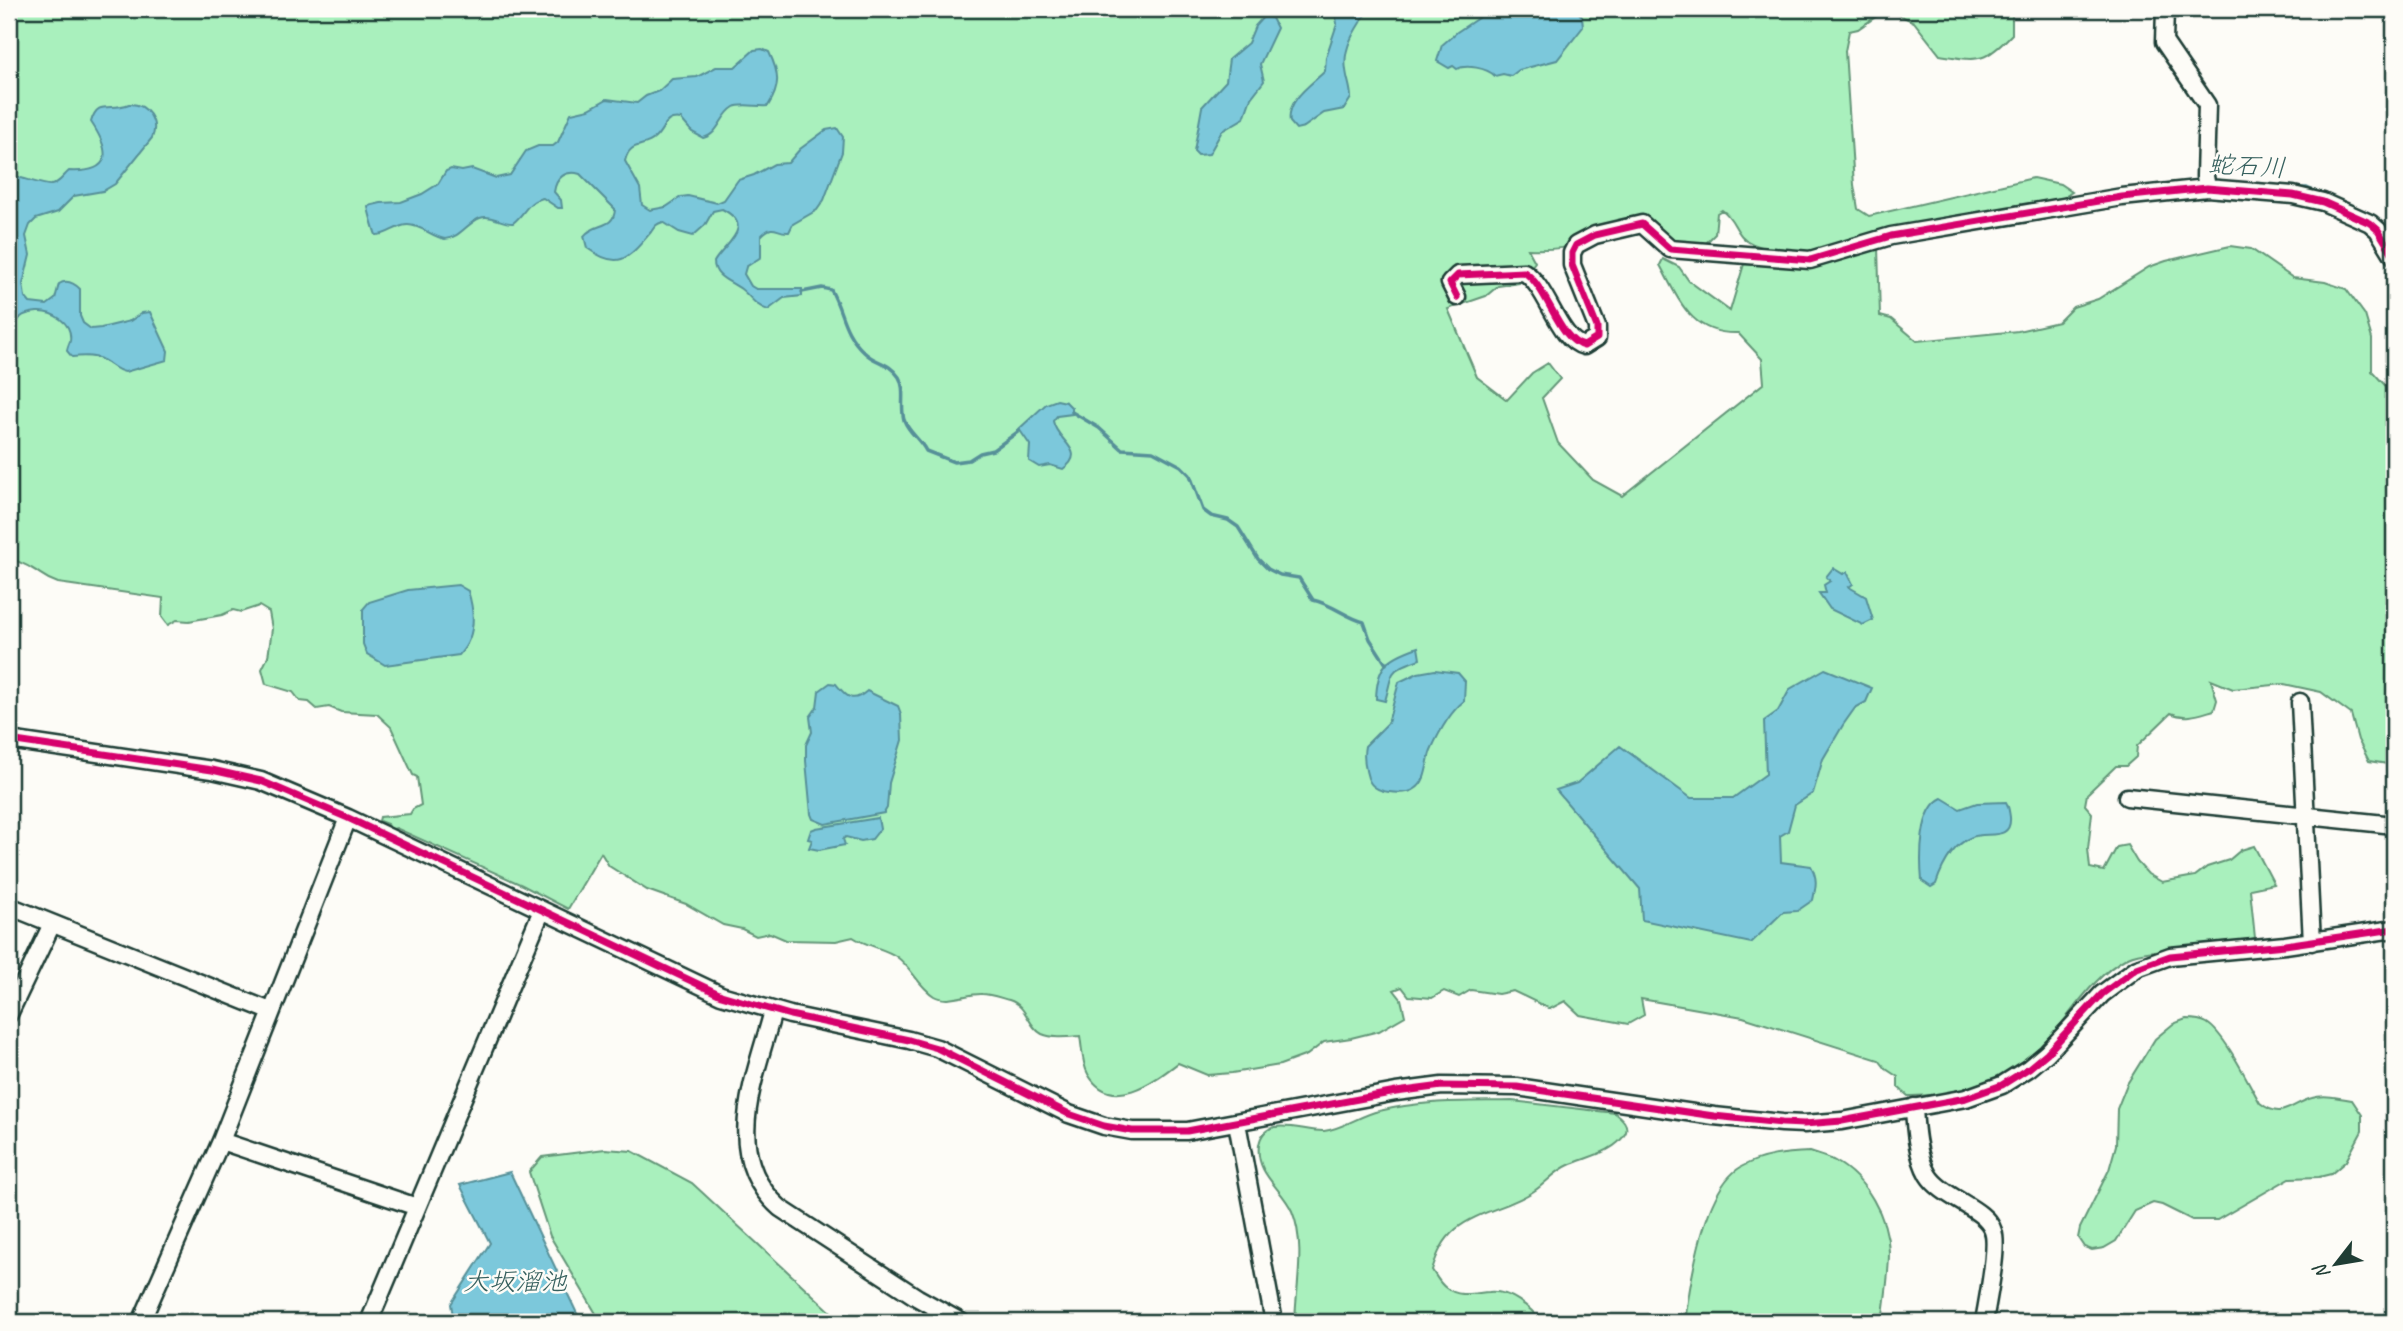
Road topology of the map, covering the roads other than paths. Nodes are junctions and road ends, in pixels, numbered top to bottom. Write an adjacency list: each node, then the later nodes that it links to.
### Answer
1 (2165, 9): 2 (street)
2 (2206, 182): 3 (street); 4 (street)
3 (2394, 256)
4 (1457, 297)
5 (2300, 702): 8 (street)
6 (9, 740): 9 (street)
7 (2127, 797): 8 (street)
8 (2306, 814): 10 (street); 15 (street)
9 (348, 818): 12 (street); 16 (street)
10 (2394, 825)
11 (9, 906): 13 (street)
12 (542, 910): 17 (street); 22 (street)
13 (52, 924): 16 (street); 18 (street)
14 (2394, 929): 15 (street)
15 (2312, 942): 19 (street)
16 (270, 1011): 21 (street)
17 (773, 1011): 20 (street); 25 (street)
18 (9, 1014)
19 (1914, 1107): 20 (street); 27 (street)
20 (1237, 1123): 26 (street)
21 (220, 1141): 22 (street); 23 (street)
22 (417, 1207): 24 (street)
23 (141, 1322)
24 (369, 1322)
25 (961, 1322)
26 (1274, 1322)
27 (1984, 1322)

